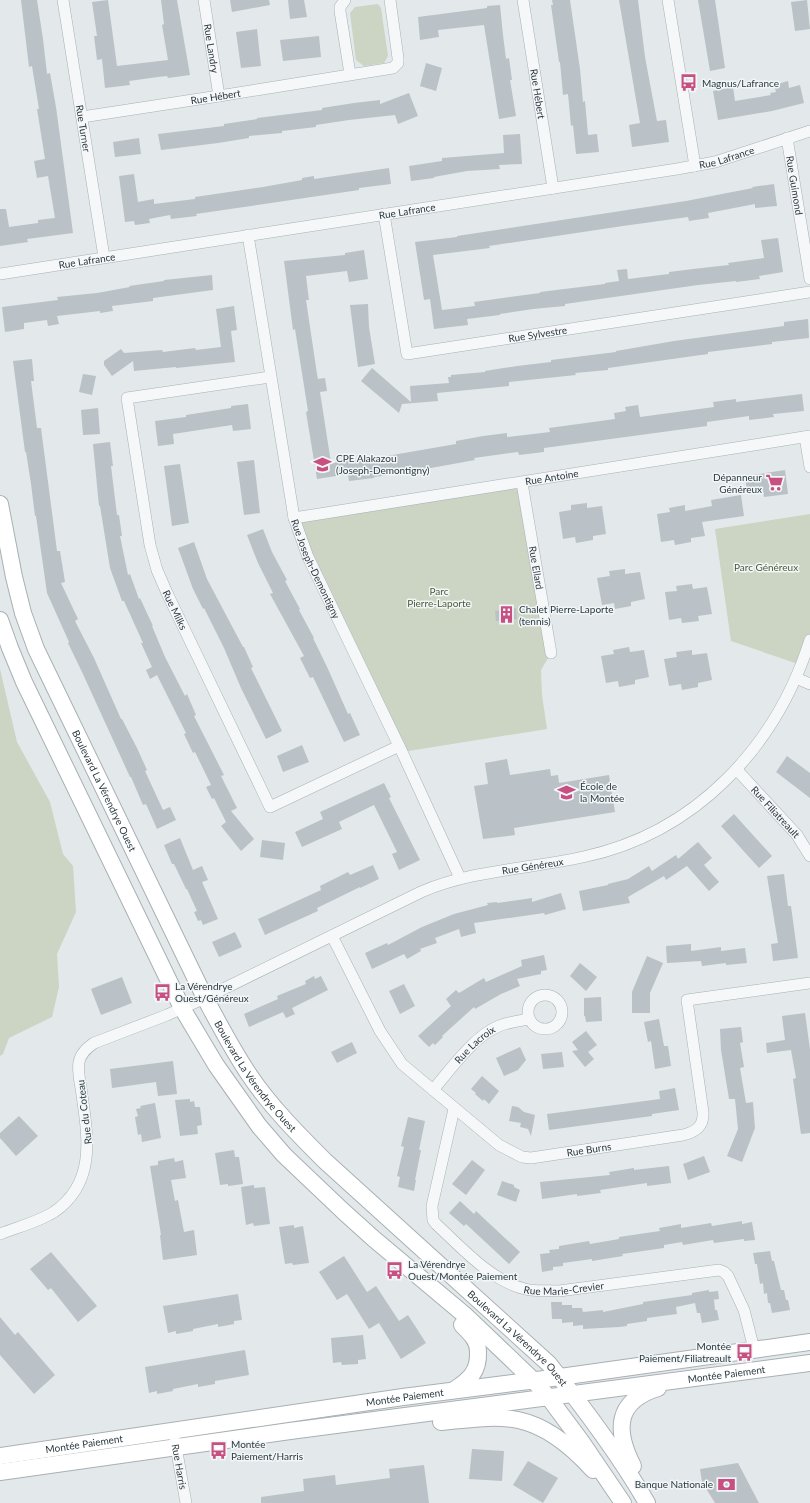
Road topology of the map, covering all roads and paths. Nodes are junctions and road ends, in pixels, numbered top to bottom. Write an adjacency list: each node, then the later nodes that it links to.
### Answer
1 (63, 0): 9 (street, Rue Turner)
2 (204, 0): 8 (street, Rue Landry)
3 (346, 0): 7 (street)
4 (390, 0): 7 (street, Rue Hébert)
5 (523, 0): 13 (street, Rue Hébert)
6 (668, 0): 12 (street)
7 (350, 74): 8 (street, Rue Hébert)
8 (219, 96): 9 (street, Rue Hébert)
9 (82, 117): 16 (street, Rue Turner)
10 (810, 131): 11 (street, Rue Lafrance)
11 (787, 138): 12 (street, Rue Lafrance); 18 (street, Rue Guimond)
12 (695, 166): 13 (street, Rue Lafrance)
13 (553, 188): 14 (street, Rue Lafrance)
14 (384, 214): 15 (street, Rue Lafrance); 19 (street, Rue Sylvestre)
15 (248, 235): 16 (street, Rue Lafrance); 20 (street, Rue Joseph-Demontigny)
16 (104, 257): 17 (street, Rue Lafrance)
17 (0, 274)
18 (810, 279)
19 (810, 292)
20 (270, 377): 25 (street, Rue Joseph-Demontigny); 31 (street, Rue Milks)
21 (808, 437): 22 (street); 23 (street, Rue Antoine)
22 (810, 467)
23 (522, 483): 25 (street, Rue Antoine); 28 (street, Rue Ellard)
24 (0, 504): 37 (main road, Boulevard La Vérendrye Ouest)
25 (294, 518): 31 (street, Rue Joseph-Demontigny)
26 (0, 620): 38 (main road, Boulevard La Vérendrye Ouest)
27 (810, 640): 29 (street, Rue Généreux)
28 (551, 653)
29 (796, 678): 30 (street); 32 (street, Rue Généreux)
30 (810, 684)
31 (399, 746): 34 (street, Rue Joseph-Demontigny)
32 (737, 770): 33 (street, Rue Filiatreault); 34 (street, Rue Généreux)
33 (810, 856)
34 (460, 878): 35 (street, Rue Généreux)
35 (332, 936): 37 (street, Rue Généreux); 40 (street, Rue Burns)
36 (810, 983): 41 (street, Rue Burns)
37 (205, 998): 38 (street, Rue Généreux); 47 (main road, Boulevard La Vérendrye Ouest)
38 (182, 1008): 42 (street, Rue du Coteau); 43 (main road, Boulevard La Vérendrye Ouest)
39 (529, 1019): 40 (street, Rue Lacroix)
40 (433, 1090): 41 (street, Rue Burns)
41 (454, 1108): 45 (street, Rue Marie-Crevier)
42 (0, 1234)
43 (403, 1263): 49 (main road, Boulevard La Vérendrye Ouest); 50 (main road)
44 (810, 1342): 45 (main road, Montée Paiement)
45 (754, 1349): 47 (main road, Montée Paiement)
46 (810, 1363): 48 (main road, Montée Paiement)
47 (560, 1377): 49 (main road, Montée Paiement); 51 (main road, Boulevard La Vérendrye Ouest)
48 (692, 1379): 51 (main road, Montée Paiement); 61 (main road)
49 (533, 1380): 50 (main road, Montée Paiement); 52 (main road, Boulevard La Vérendrye Ouest)
50 (453, 1391): 54 (main road, Montée Paiement)
51 (574, 1394): 52 (main road, Montée Paiement); 60 (main road, Boulevard La Vérendrye Ouest)
52 (549, 1398): 53 (main road, Montée Paiement); 59 (main road, Boulevard La Vérendrye Ouest)
53 (314, 1428): 55 (main road, Montée Paiement); 59 (main road)
54 (173, 1430): 55 (street, Rue Harris); 56 (main road, Montée Paiement)
55 (176, 1446): 57 (main road, Montée Paiement); 58 (street, Rue Harris)
56 (0, 1456)
57 (0, 1472)
58 (186, 1503)
59 (622, 1503)
60 (647, 1503)
61 (652, 1503)

